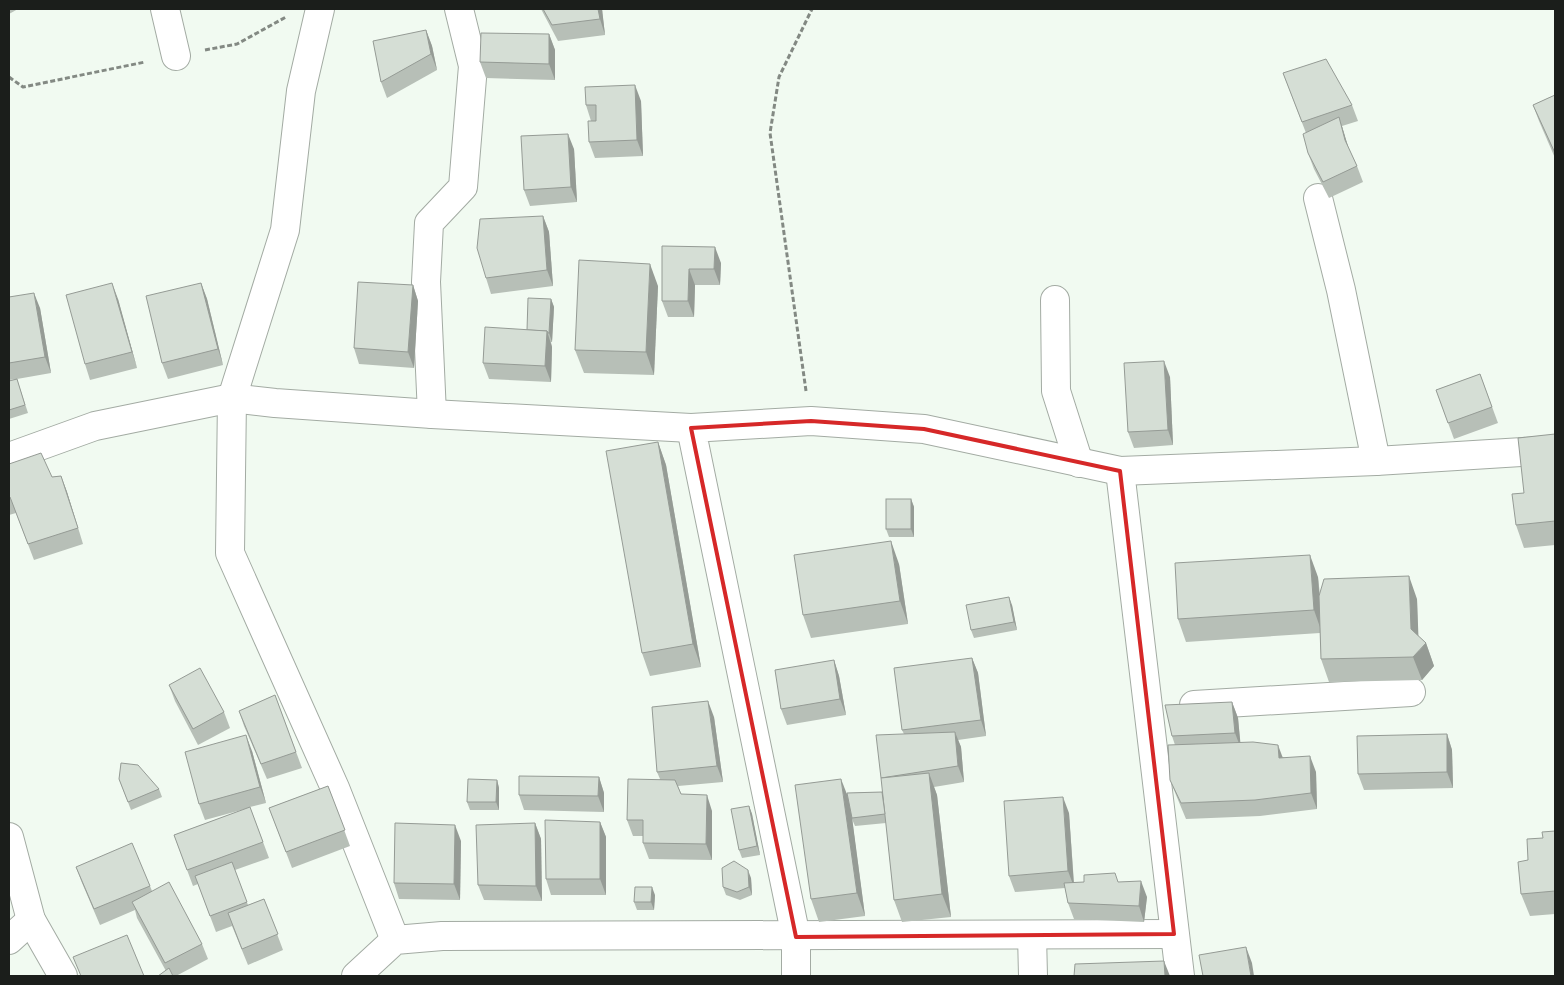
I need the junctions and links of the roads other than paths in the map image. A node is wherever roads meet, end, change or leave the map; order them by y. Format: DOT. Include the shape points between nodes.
graph roads {
  1 [pos="165,9"];
  2 [pos="320,9"];
  3 [pos="459,9"];
  4 [pos="176,56"];
  5 [pos="1318,198"];
  6 [pos="1055,300"];
  7 [pos="232,398"];
  8 [pos="432,414"];
  9 [pos="691,428"];
  10 [pos="1555,450"];
  11 [pos="9,457"];
  12 [pos="1376,461"];
  13 [pos="1080,462"];
  14 [pos="1120,471"];
  15 [pos="1411,692"];
  16 [pos="1148,708"];
  17 [pos="9,837"];
  18 [pos="31,920"];
  19 [pos="1174,934"];
  20 [pos="1032,935"];
  21 [pos="796,937"];
  22 [pos="9,940"];
  23 [pos="395,940"];
  24 [pos="64,976"];
  25 [pos="356,976"];
  26 [pos="796,976"];
  27 [pos="1033,976"];
  28 [pos="1180,976"];
  1 -- 4 [label="street"];
  2 -- 7 [label="street" via="301,92 285,230"];
  3 -- 8 [label="street" via="473,66 463,187 429,223 426,282"];
  5 -- 12 [label="street" via="1341,290"];
  6 -- 13 [label="street" via="1056,391"];
  7 -- 8 [label="street" via="275,404"];
  7 -- 11 [label="street" via="95,426"];
  7 -- 23 [label="street" via="230,552 335,788"];
  8 -- 9 [label="street"];
  9 -- 13 [label="street" via="811,421 924,429"];
  9 -- 21 [label="street"];
  10 -- 12 [label="street"];
  12 -- 14 [label="street"];
  13 -- 14 [label="street"];
  14 -- 16 [label="street"];
  15 -- 16 [label="street"];
  16 -- 19 [label="street"];
  17 -- 18 [label="street"];
  18 -- 22 [label="street"];
  18 -- 24 [label="street"];
  19 -- 20 [label="street"];
  19 -- 28 [label="street"];
  20 -- 21 [label="street"];
  20 -- 27 [label="street"];
  21 -- 23 [label="street" via="442,936"];
  21 -- 26 [label="street"];
  23 -- 25 [label="street"];
}
